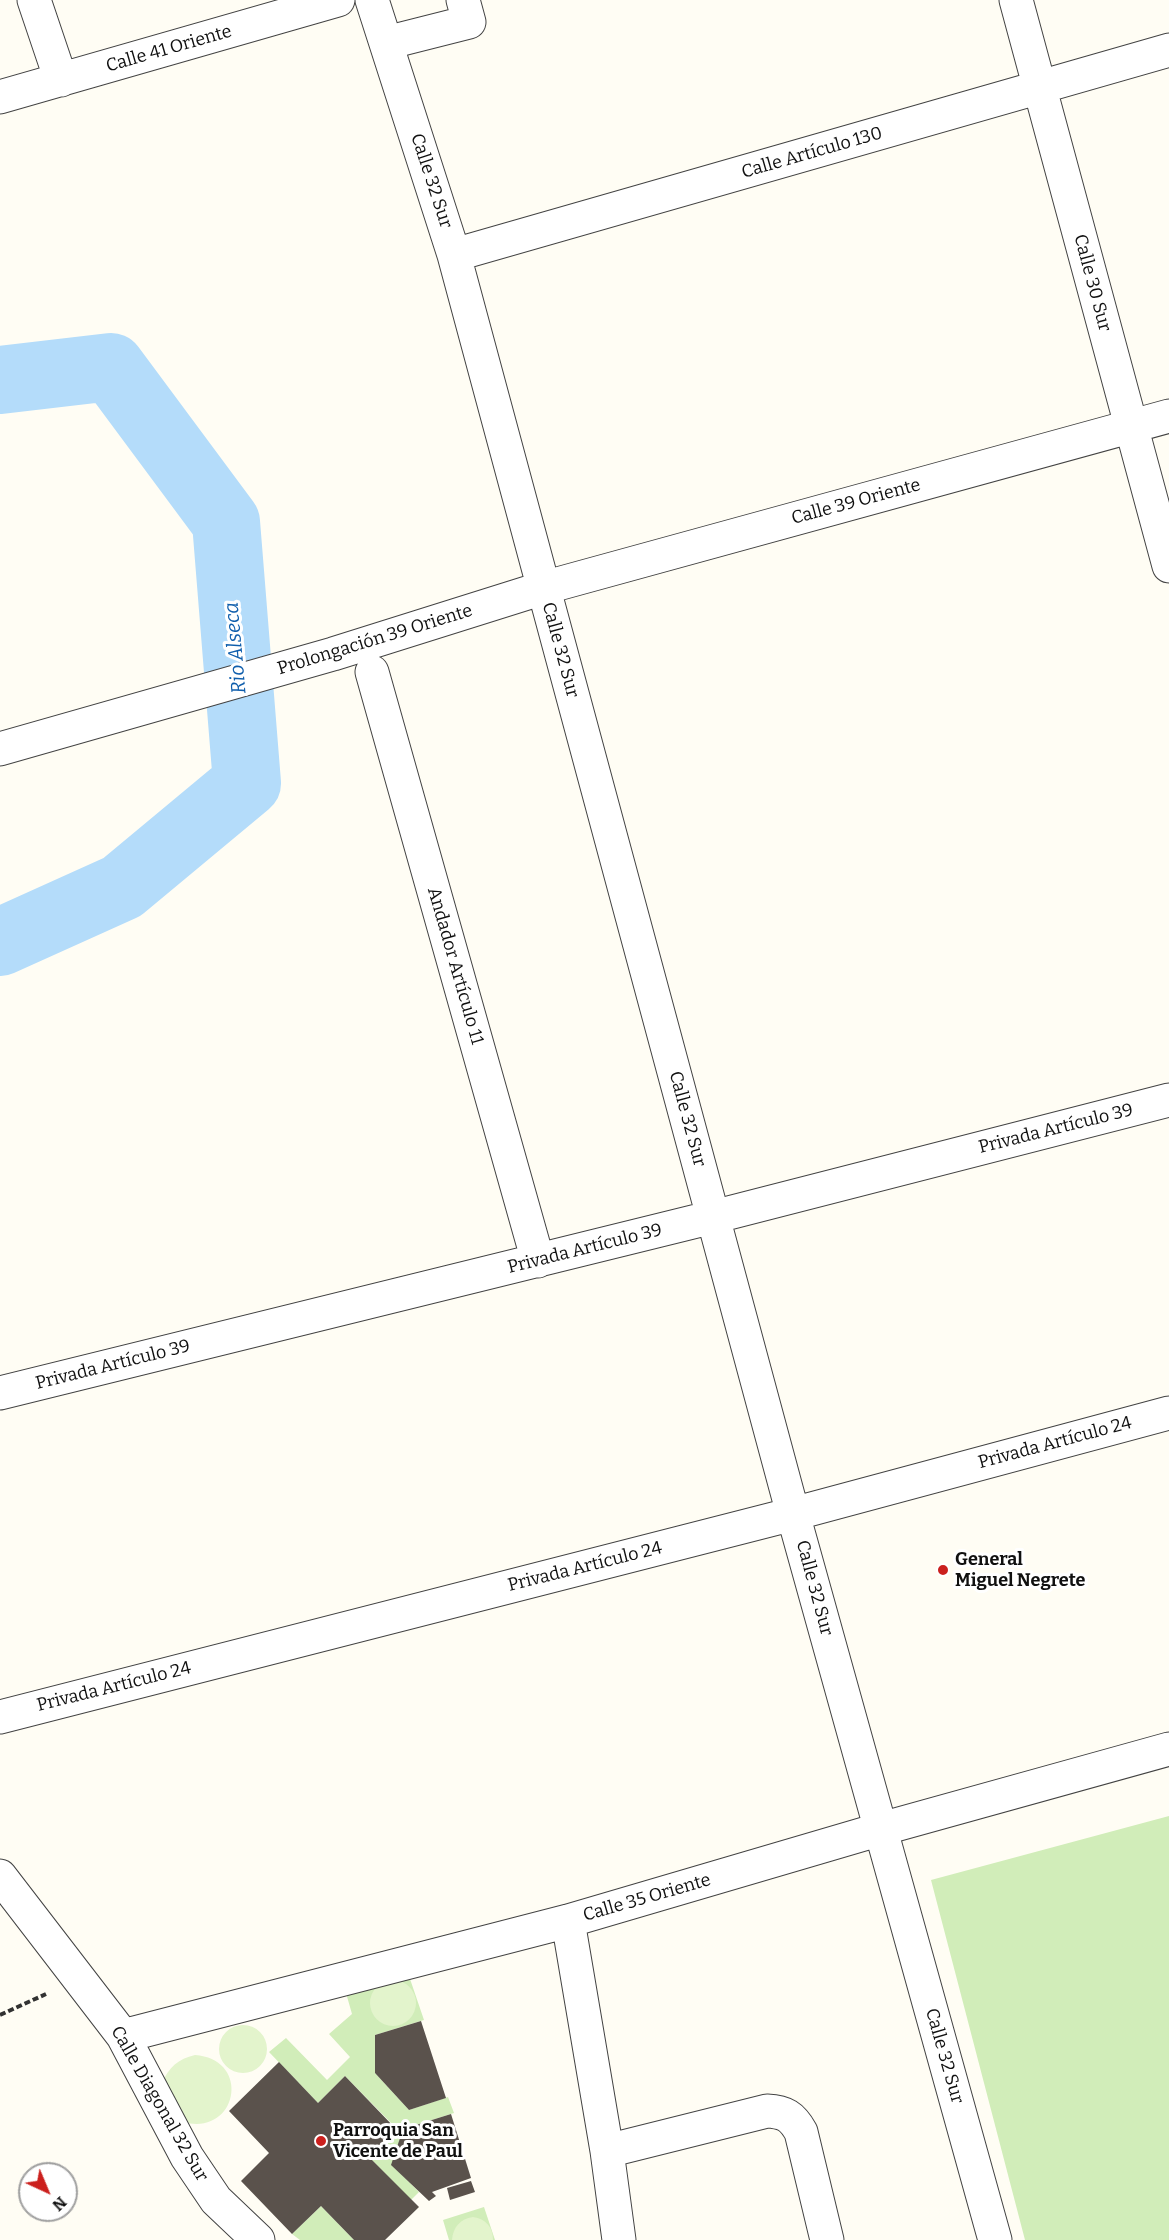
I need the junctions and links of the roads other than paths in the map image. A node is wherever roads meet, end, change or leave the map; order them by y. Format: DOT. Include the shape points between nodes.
graph roads {
  1 [pos="34,0"];
  2 [pos="338,0"];
  3 [pos="372,0"];
  4 [pos="463,0"];
  5 [pos="1016,0"];
  6 [pos="386,43"];
  7 [pos="1169,50"];
  8 [pos="61,80"];
  9 [pos="1038,89"];
  10 [pos="0,97"];
  11 [pos="454,255"];
  12 [pos="1169,417"];
  13 [pos="1131,426"];
  14 [pos="1169,566"];
  15 [pos="543,588"];
  16 [pos="372,672"];
  17 [pos="0,749"];
  18 [pos="1169,1100"];
  19 [pos="713,1217"];
  20 [pos="538,1261"];
  21 [pos="0,1393"];
  22 [pos="1169,1413"];
  23 [pos="793,1514"];
  24 [pos="0,1717"];
  25 [pos="1169,1749"];
  26 [pos="881,1829"];
  27 [pos="0,1876"];
  28 [pos="568,1921"];
  29 [pos="123,2036"];
  30 [pos="607,2151"];
  31 [pos="258,2240"];
  32 [pos="619,2240"];
  33 [pos="827,2240"];
  34 [pos="995,2240"];
  1 -- 8 [label="street"];
  2 -- 8 [label="street, Calle 41 Oriente"];
  3 -- 6 [label="street, Calle 32 Sur"];
  4 -- 6 [label="street" via="469,22"];
  5 -- 9 [label="street, Calle 30 Sur"];
  6 -- 11 [label="street, Calle 32 Sur"];
  7 -- 9 [label="street, Calle Artículo 130"];
  8 -- 10 [label="street, Calle 41 Oriente"];
  9 -- 11 [label="street, Calle Artículo 130"];
  9 -- 13 [label="street, Calle 30 Sur"];
  11 -- 15 [label="street, Calle 32 Sur"];
  12 -- 13 [label="street, Calle 39 Oriente"];
  13 -- 14 [label="street, Calle 30 Sur"];
  13 -- 15 [label="street, Calle 39 Oriente"];
  15 -- 17 [label="street, Prolongación 39 Oriente" via="333,654"];
  15 -- 19 [label="street, Calle 32 Sur"];
  16 -- 20 [label="street, Andador Artículo 11"];
  18 -- 19 [label="street, Privada Artículo 39"];
  19 -- 20 [label="street, Privada Artículo 39"];
  19 -- 23 [label="street, Calle 32 Sur"];
  20 -- 21 [label="street, Privada Artículo 39"];
  22 -- 23 [label="street, Privada Artículo 24"];
  23 -- 24 [label="street, Privada Artículo 24"];
  23 -- 26 [label="street, Calle 32 Sur"];
  25 -- 26 [label="street, Calle 35 Oriente"];
  26 -- 28 [label="street, Calle 35 Oriente"];
  26 -- 34 [label="street, Calle 32 Sur"];
  27 -- 29 [label="street, Calle Diagonal 32 Sur"];
  28 -- 29 [label="street, Calle 35 Oriente"];
  28 -- 30 [label="street"];
  29 -- 31 [label="street, Calle Diagonal 32 Sur" via="187,2157 216,2200"];
  30 -- 32 [label="street"];
  30 -- 33 [label="street" via="767,2111 781,2112 794,2119 801,2132"];
}
